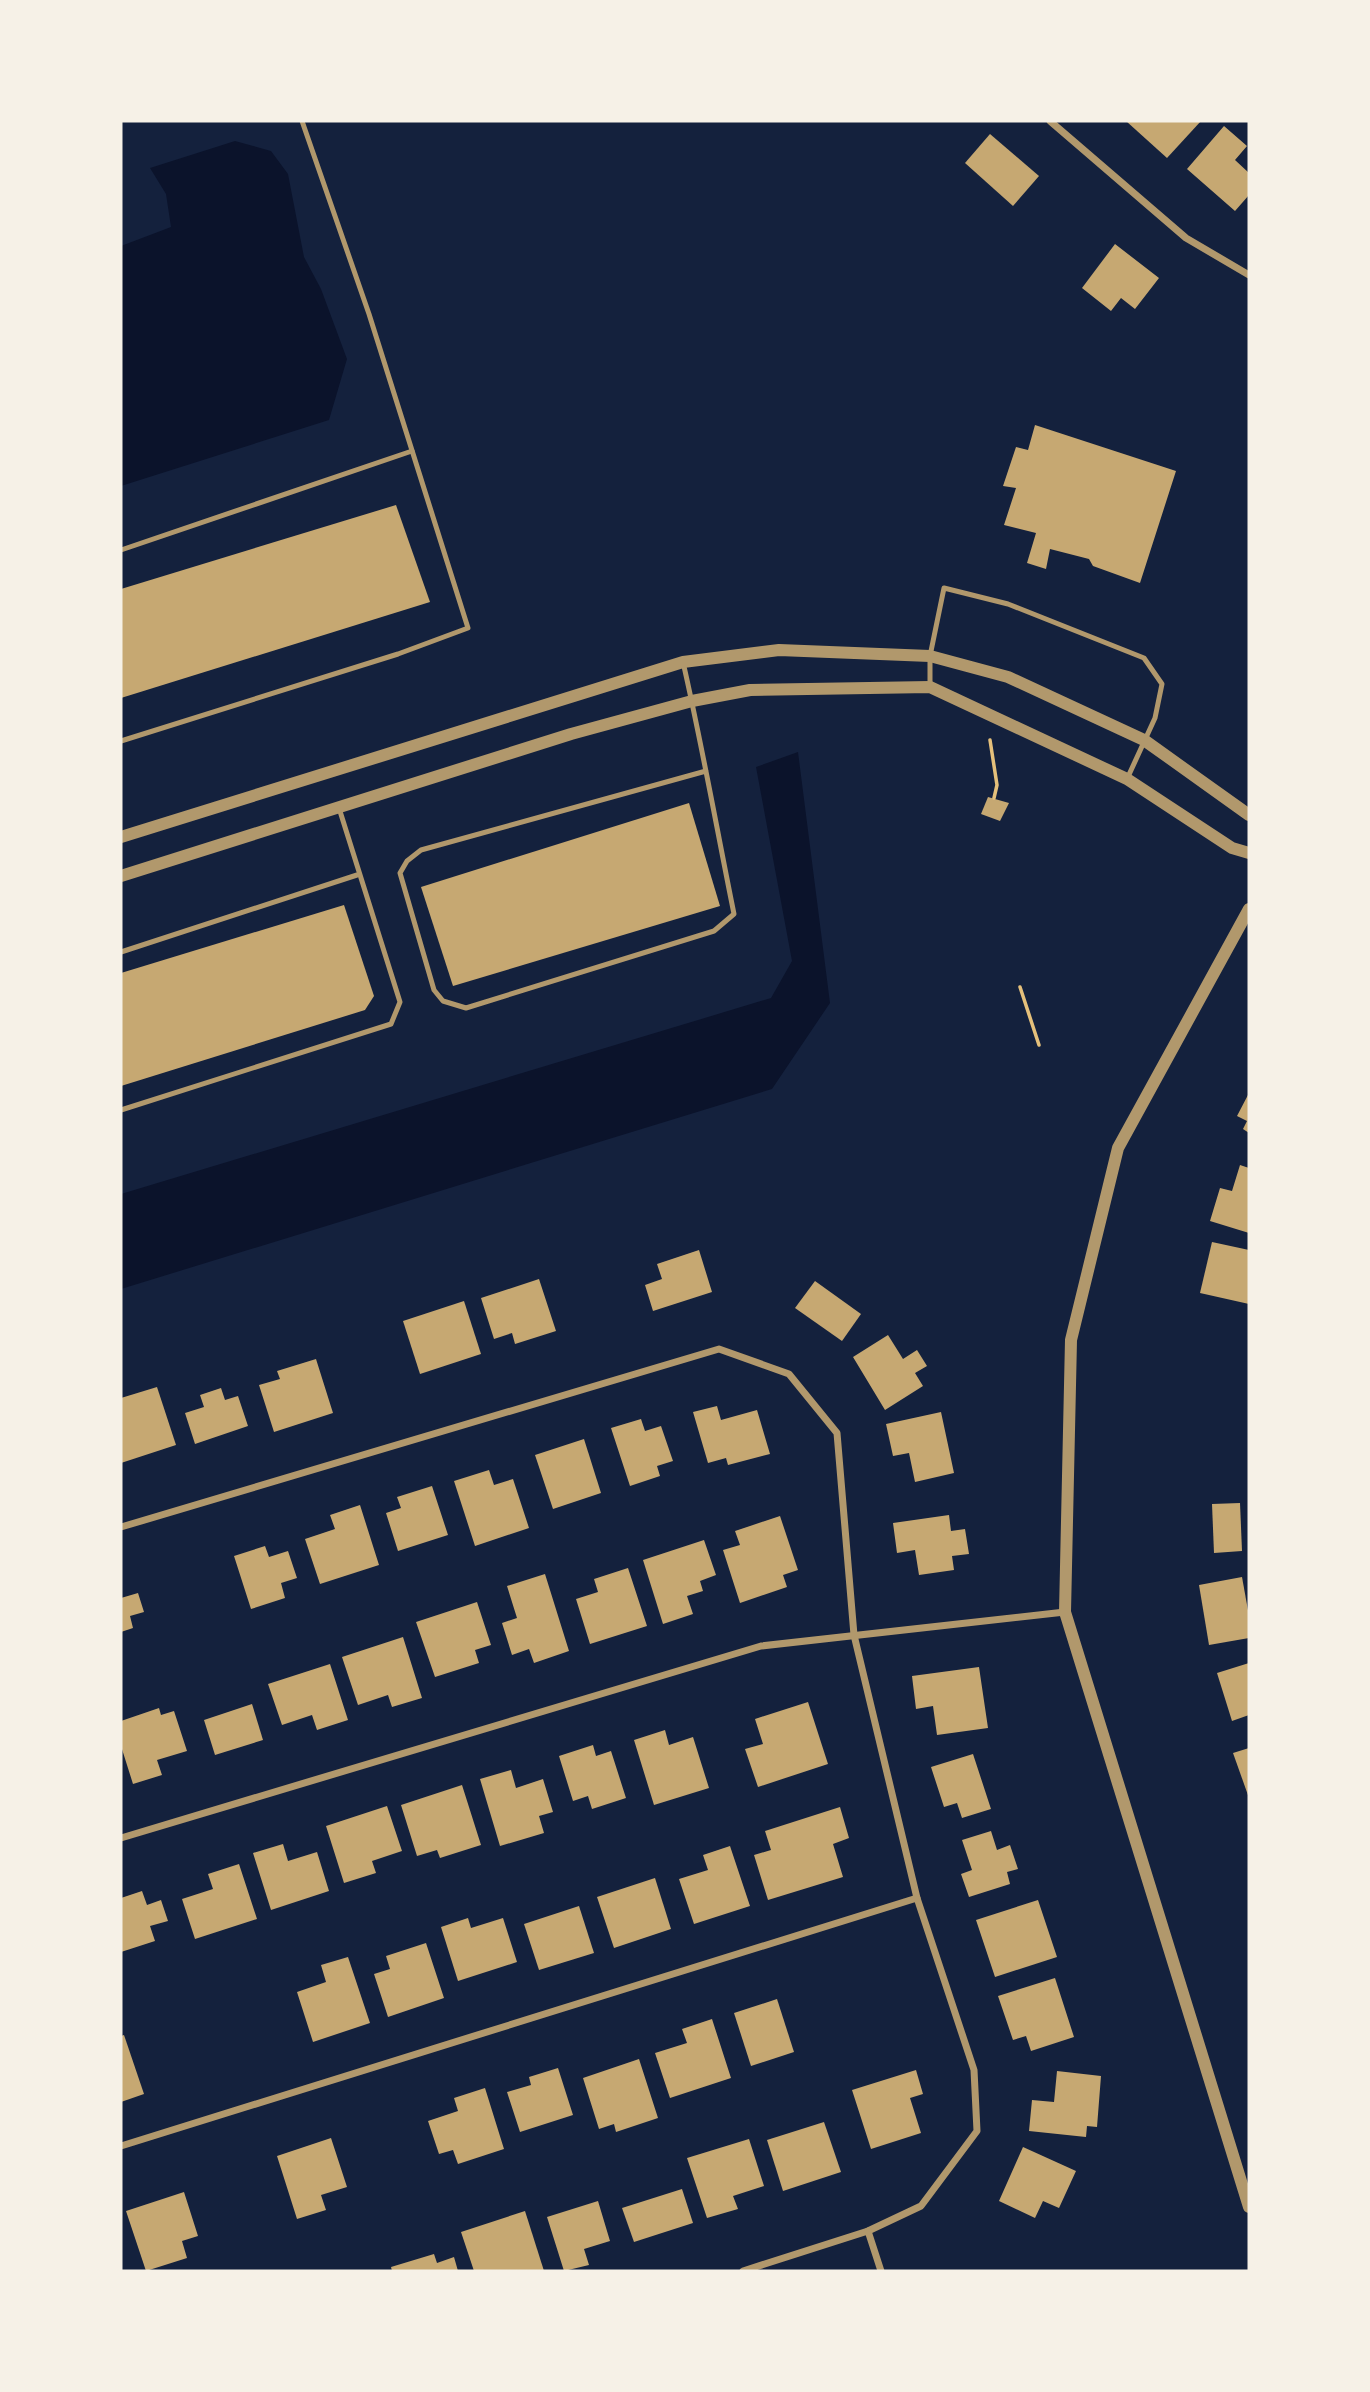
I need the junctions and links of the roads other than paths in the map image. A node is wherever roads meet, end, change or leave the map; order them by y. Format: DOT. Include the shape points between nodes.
graph roads {
  1 [pos="311,121"];
  2 [pos="1050,121"];
  3 [pos="303,123"];
  4 [pos="1249,275"];
  5 [pos="412,451"];
  6 [pos="121,551"];
  7 [pos="930,656"];
  8 [pos="683,662"];
  9 [pos="930,687"];
  10 [pos="692,701"];
  11 [pos="1143,740"];
  12 [pos="121,741"];
  13 [pos="706,771"];
  14 [pos="1127,779"];
  15 [pos="338,806"];
  16 [pos="1249,815"];
  17 [pos="121,837"];
  18 [pos="1249,853"];
  19 [pos="357,875"];
  20 [pos="121,876"];
  21 [pos="1249,909"];
  22 [pos="121,952"];
  23 [pos="121,1110"];
  24 [pos="121,1527"];
  25 [pos="1065,1612"];
  26 [pos="854,1635"];
  27 [pos="121,1838"];
  28 [pos="917,1898"];
  29 [pos="121,2146"];
  30 [pos="1249,2207"];
  31 [pos="868,2231"];
  32 [pos="743,2271"];
  33 [pos="881,2271"];
  1 -- 3 [label="lane"];
  2 -- 4 [label="street" via="1186,238"];
  3 -- 5 [label="lane"];
  5 -- 6 [label="lane"];
  5 -- 12 [label="lane" via="468,628"];
  7 -- 8 [label="street" via="779,650"];
  7 -- 9 [label="lane"];
  7 -- 11 [label="street" via="1008,677"];
  7 -- 11 [label="lane" via="944,588 1020,609 1144,658 1162,684 1155,718"];
  8 -- 10 [label="lane"];
  8 -- 17 [label="street"];
  9 -- 10 [label="street" via="750,690"];
  9 -- 14 [label="street"];
  10 -- 13 [label="lane"];
  10 -- 15 [label="street"];
  11 -- 14 [label="lane"];
  11 -- 16 [label="street"];
  13 -- 13 [label="lane" via="734,914 724,923 714,931 466,1008 443,1001 434,990 400,873 407,861 421,850"];
  14 -- 18 [label="street" via="1232,848"];
  15 -- 19 [label="lane"];
  15 -- 20 [label="street"];
  19 -- 22 [label="lane"];
  19 -- 23 [label="lane" via="400,1002 391,1024"];
  21 -- 25 [label="street" via="1118,1148 1071,1340"];
  24 -- 26 [label="street" via="719,1349 789,1374 837,1433"];
  25 -- 26 [label="street"];
  25 -- 30 [label="street"];
  26 -- 27 [label="street" via="761,1646"];
  26 -- 28 [label="street"];
  28 -- 29 [label="street"];
  28 -- 31 [label="street" via="974,2070 977,2131 921,2206"];
  31 -- 32 [label="street"];
  31 -- 33 [label="street"];
}
